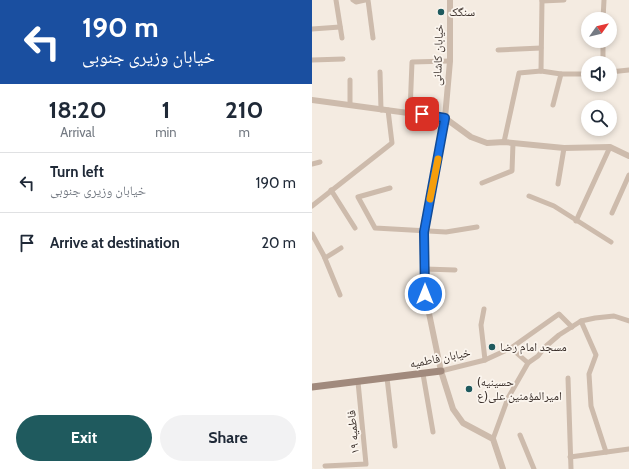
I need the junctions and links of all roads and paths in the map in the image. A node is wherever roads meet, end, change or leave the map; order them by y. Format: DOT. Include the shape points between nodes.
graph roads {
  1 [pos="336,0"];
  2 [pos="353,0"];
  3 [pos="366,0"];
  4 [pos="450,0"];
  5 [pos="542,0"];
  6 [pos="564,0"];
  7 [pos="604,0"];
  8 [pos="603,12"];
  9 [pos="340,27"];
  10 [pos="312,29"];
  11 [pos="342,38"];
  12 [pos="373,38"];
  13 [pos="541,48"];
  14 [pos="498,50"];
  15 [pos="312,60"];
  16 [pos="343,60"];
  17 [pos="450,61"];
  18 [pos="629,70"];
  19 [pos="541,71"];
  20 [pos="617,71"];
  21 [pos="380,72"];
  22 [pos="562,74"];
  23 [pos="581,74"];
  24 [pos="350,80"];
  25 [pos="312,100"];
  26 [pos="350,105"];
  27 [pos="553,105"];
  28 [pos="385,110"];
  29 [pos="410,112"];
  30 [pos="445,118"];
  31 [pos="504,142"];
  32 [pos="512,143"];
  33 [pos="610,147"];
  34 [pos="564,148"];
  35 [pos="629,156"];
  36 [pos="320,162"];
  37 [pos="312,164"];
  38 [pos="629,175"];
  39 [pos="482,183"];
  40 [pos="558,184"];
  41 [pos="390,188"];
  42 [pos="331,190"];
  43 [pos="529,196"];
  44 [pos="312,204"];
  45 [pos="612,213"];
  46 [pos="576,221"];
  47 [pos="477,227"];
  48 [pos="355,228"];
  49 [pos="424,232"];
  50 [pos="312,234"];
  51 [pos="610,242"];
  52 [pos="341,248"];
  53 [pos="325,258"];
  54 [pos="424,269"];
  55 [pos="455,270"];
  56 [pos="340,295"];
  57 [pos="484,309"];
  58 [pos="629,321"];
  59 [pos="582,322"];
  60 [pos="572,326"];
  61 [pos="511,348"];
  62 [pos="485,360"];
  63 [pos="528,363"];
  64 [pos="441,371"];
  65 [pos="424,374"];
  66 [pos="386,378"];
  67 [pos="568,378"];
  68 [pos="358,382"];
  69 [pos="312,387"];
  70 [pos="433,432"];
  71 [pos="520,435"];
  72 [pos="494,438"];
  73 [pos="395,446"];
  74 [pos="629,449"];
  75 [pos="606,452"];
  76 [pos="570,457"];
  77 [pos="325,466"];
  78 [pos="503,469"];
  79 [pos="534,469"];
  80 [pos="570,469"];
  1 -- 9 [label="street"];
  2 -- 3 [label="street"];
  3 -- 12 [label="street"];
  4 -- 17 [label="street, خیابان کاشانی"];
  5 -- 6 [label="street"];
  5 -- 13 [label="street"];
  7 -- 8 [label="street"];
  9 -- 10 [label="street"];
  9 -- 11 [label="street"];
  13 -- 14 [label="street"];
  13 -- 19 [label="street"];
  15 -- 16 [label="street"];
  17 -- 29 [label="street" via="412,62"];
  17 -- 30 [label="street, خیابان کاشانی"];
  18 -- 20 [label="street"];
  19 -- 22 [label="street"];
  19 -- 31 [label="street" via="519,73"];
  21 -- 28 [label="street"];
  22 -- 23 [label="street"];
  22 -- 27 [label="street"];
  24 -- 26 [label="street"];
  25 -- 26 [label="street"];
  26 -- 28 [label="street"];
  28 -- 29 [label="street"];
  28 -- 42 [label="street" via="392,143"];
  29 -- 30 [label="street"];
  30 -- 31 [label="street" via="471,137 487,143"];
  30 -- 49 [label="street, خیابان کاشانی"];
  31 -- 32 [label="street"];
  32 -- 34 [label="street"];
  32 -- 39 [label="street" via="512,170"];
  33 -- 34 [label="street"];
  33 -- 35 [label="street"];
  33 -- 46 [label="street"];
  34 -- 40 [label="street"];
  36 -- 37 [label="street"];
  38 -- 45 [label="street"];
  41 -- 49 [label="street" via="358,197 375,228"];
  42 -- 44 [label="street"];
  42 -- 48 [label="street"];
  43 -- 46 [label="street" via="554,206"];
  46 -- 51 [label="street"];
  47 -- 49 [label="street" via="446,232"];
  49 -- 54 [label="street, خیابان کاشانی"];
  50 -- 53 [label="street"];
  52 -- 53 [label="street"];
  53 -- 56 [label="street"];
  54 -- 55 [label="street"];
  54 -- 64 [label="street, خیابان کاشانی" via="425,294"];
  57 -- 62 [label="street" via="481,325"];
  58 -- 59 [label="street" via="614,316"];
  59 -- 60 [label="street"];
  59 -- 75 [label="street" via="596,355 589,374 591,406"];
  60 -- 61 [label="street, خیابان فاطمیه" via="559,314"];
  60 -- 63 [label="street"];
  61 -- 62 [label="street, خیابان فاطمیه"];
  61 -- 63 [label="street"];
  62 -- 64 [label="street, خیابان فاطمیه"];
  63 -- 72 [label="street" via="508,398"];
  64 -- 65 [label="main road, خیابان فاطمیه"];
  64 -- 72 [label="street, خیابان کاشانی" via="453,409 463,423"];
  65 -- 66 [label="main road, خیابان فاطمیه"];
  65 -- 70 [label="street"];
  66 -- 68 [label="main road, خیابان فاطمیه"];
  66 -- 73 [label="street"];
  67 -- 76 [label="street"];
  68 -- 69 [label="main road, خیابان فاطمیه"];
  68 -- 77 [label="street, فاطمیه ۱۹" via="366,464"];
  71 -- 79 [label="street"];
  72 -- 78 [label="street"];
  74 -- 75 [label="street"];
  75 -- 76 [label="street"];
  76 -- 80 [label="street"];
}
